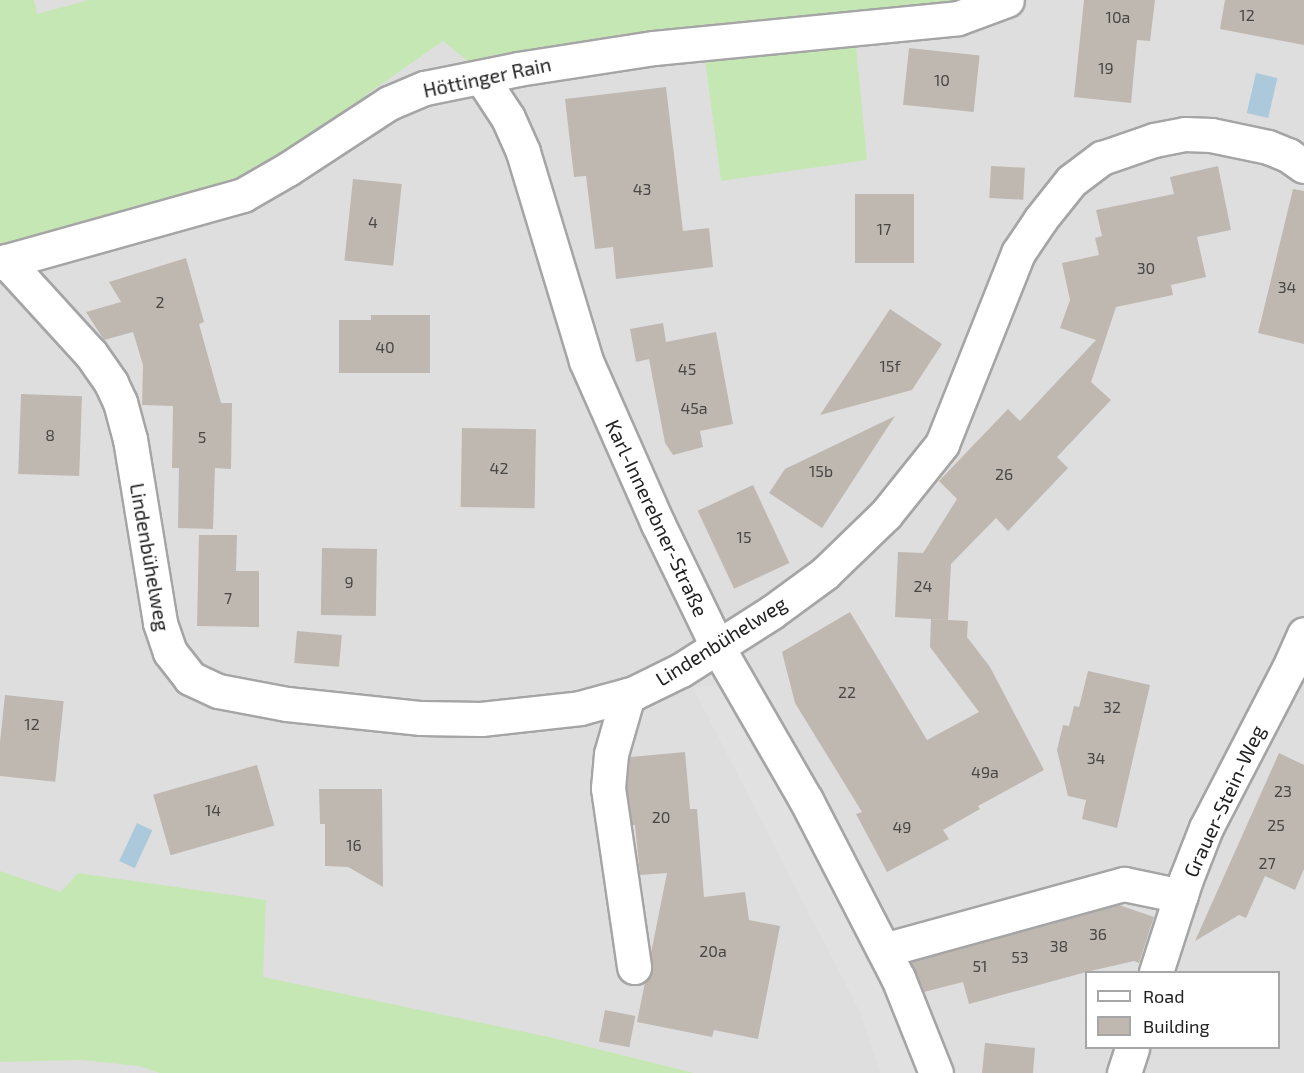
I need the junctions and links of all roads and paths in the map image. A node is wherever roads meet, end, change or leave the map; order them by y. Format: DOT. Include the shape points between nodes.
graph roads {
  1 [pos="1007,0"];
  2 [pos="481,77"];
  3 [pos="1304,166"];
  4 [pos="3,262"];
  5 [pos="1304,634"];
  6 [pos="717,646"];
  7 [pos="628,695"];
  8 [pos="1180,896"];
  9 [pos="884,950"];
  10 [pos="634,967"];
  11 [pos="1156,971"];
  12 [pos="1131,1049"];
  13 [pos="936,1073"];
  14 [pos="1124,1073"];
  1 -- 2 [label="street, Höttinger Rain" via="958,18 654,48"];
  2 -- 4 [label="street, Höttinger Rain" via="400,97 243,195"];
  2 -- 6 [label="street, Karl-Innerebner-Straße" via="500,104 523,152 586,361"];
  3 -- 6 [label="street, Lindenbühelweg" via="1278,151 1236,138 1185,134 1129,148 1085,169 1059,195 1018,253 942,444 886,514 825,573"];
  4 -- 7 [label="street, Lindenbühelweg" via="91,354 120,402 130,439 160,623 170,652 190,678 218,691 287,704 421,718 491,718 580,708"];
  5 -- 8 [label="street, Grauer-Stein-Weg" via="1206,828"];
  6 -- 7 [label="street, Lindenbühelweg" via="681,670"];
  6 -- 9 [label="street, Karl-Innerebner-Straße" via="806,800"];
  7 -- 10 [label="street" via="611,754 609,788"];
  8 -- 9 [label="street" via="1124,884"];
  8 -- 11 [label="street, Grauer-Stein-Weg"];
  9 -- 13 [label="street, Karl-Innerebner-Straße"];
  12 -- 14 [label="street"];
}
